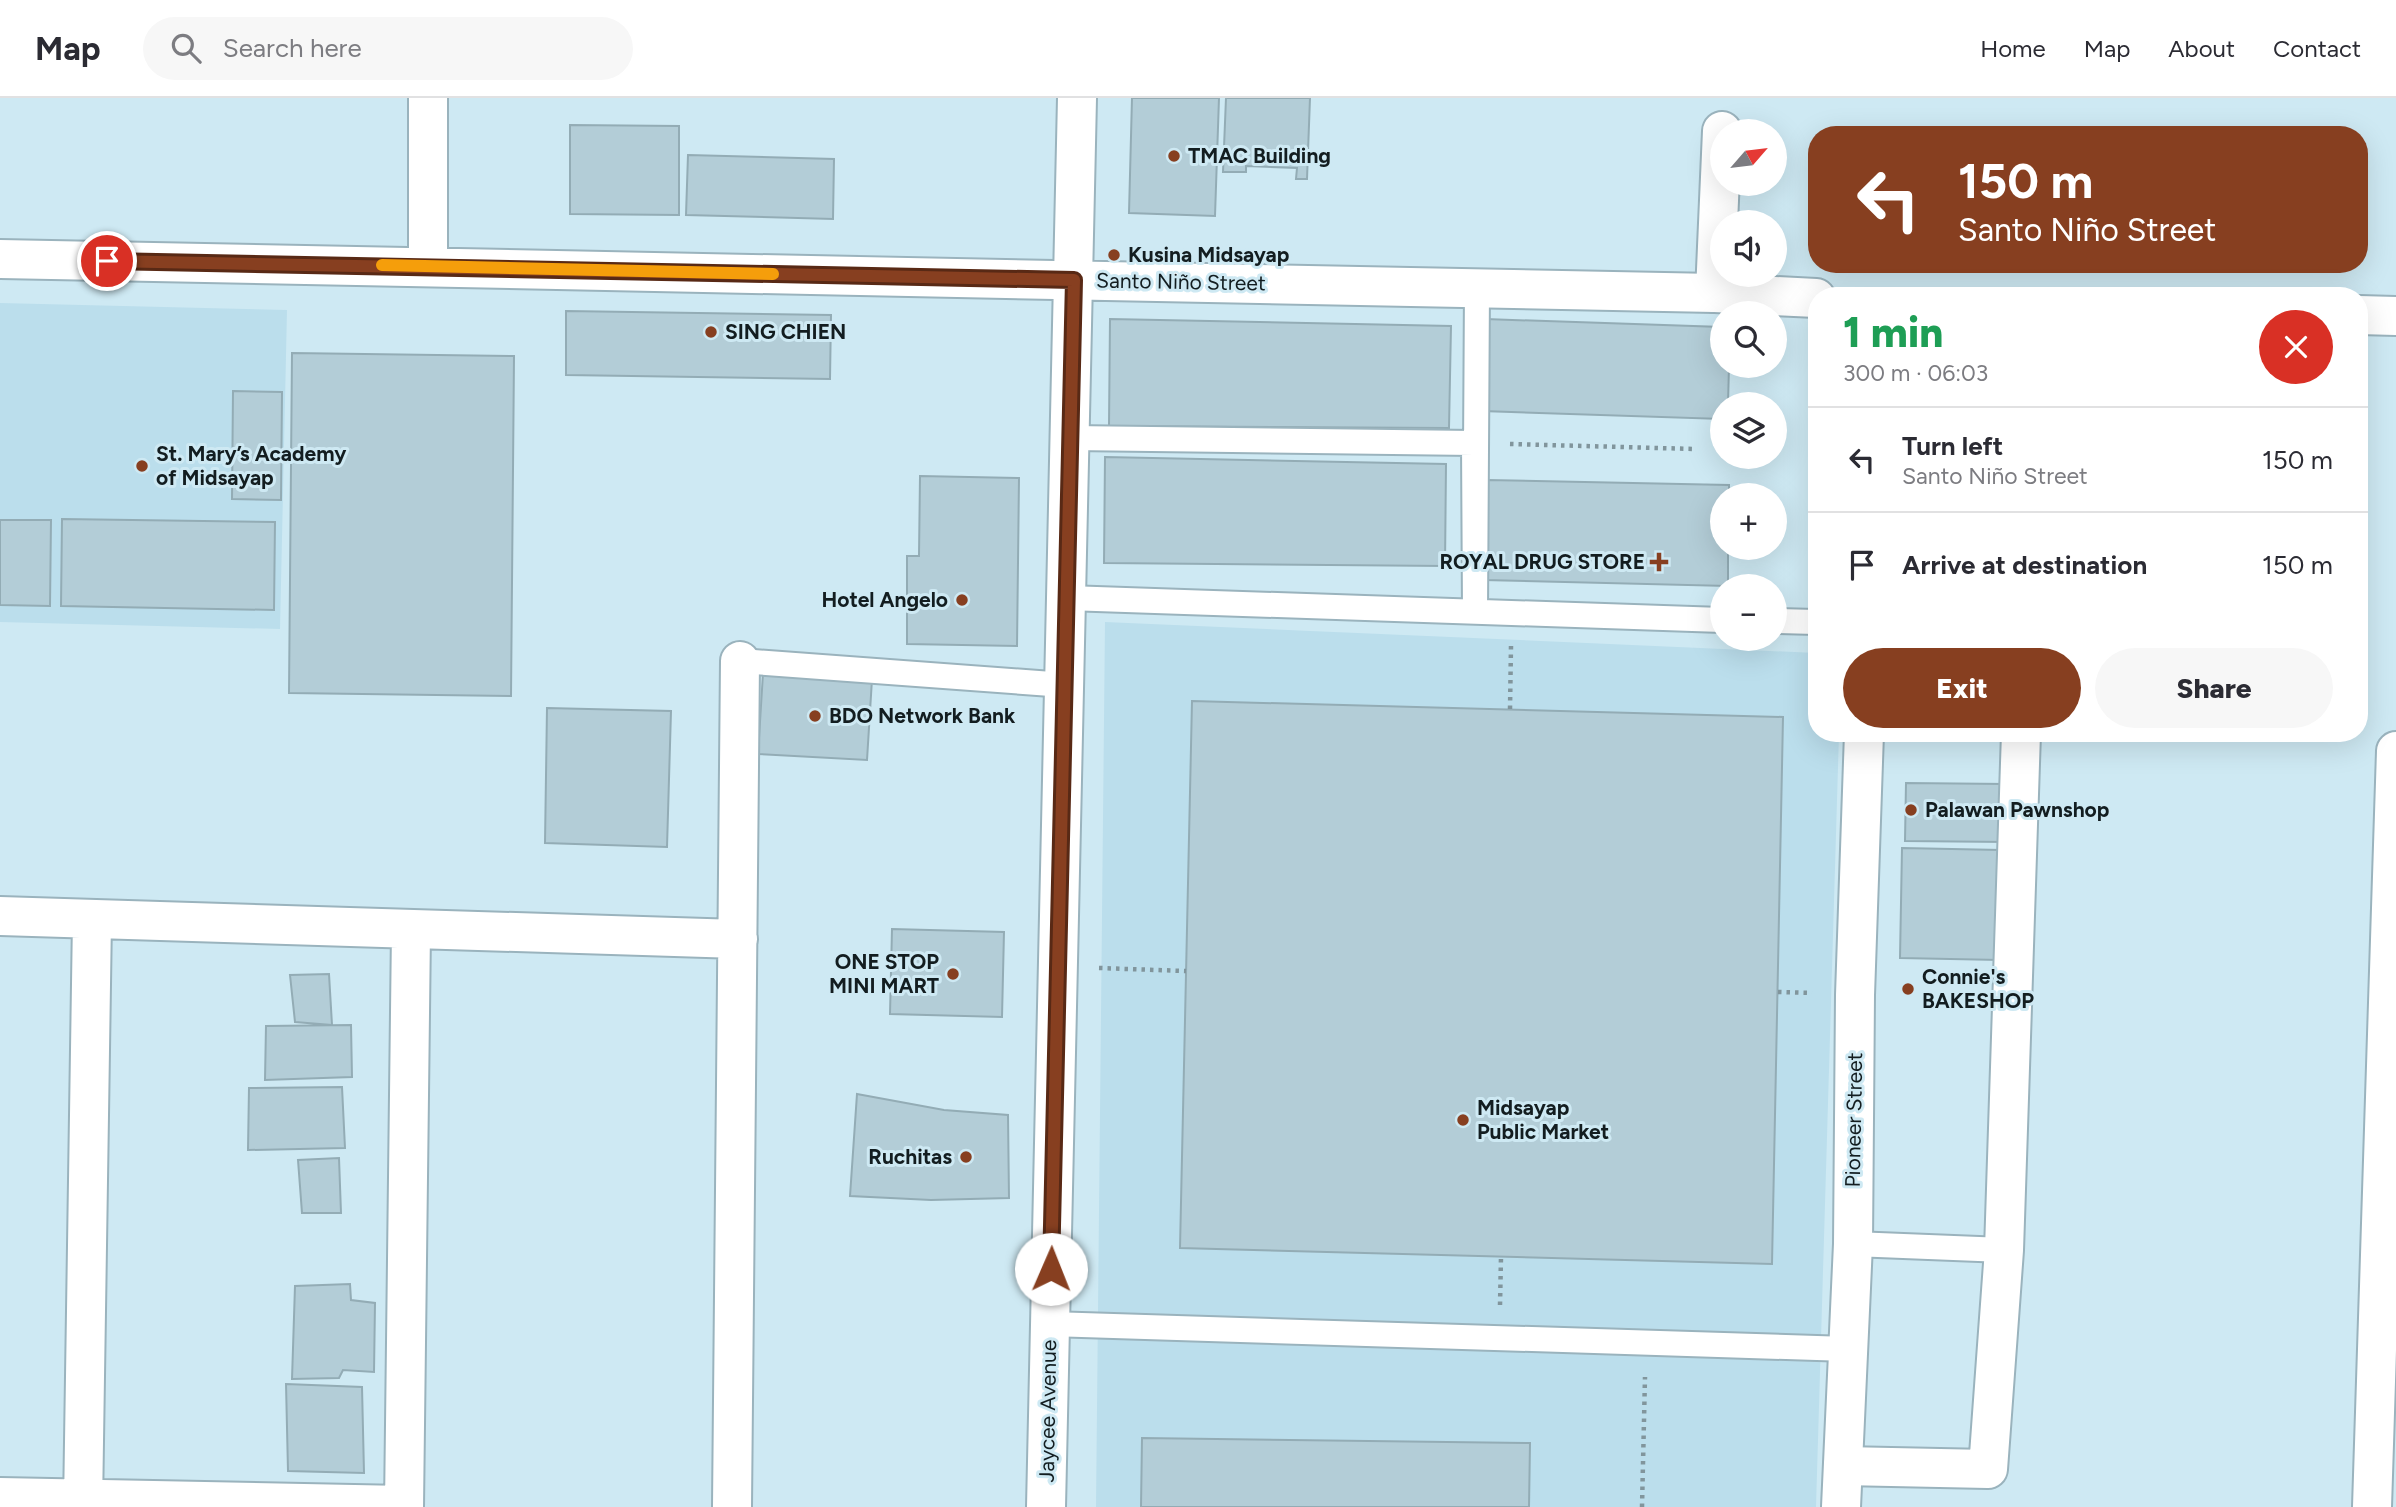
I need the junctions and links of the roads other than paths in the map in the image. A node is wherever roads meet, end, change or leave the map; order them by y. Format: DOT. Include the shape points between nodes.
graph roads {
  1 [pos="428,98"];
  2 [pos="1077,98"];
  3 [pos="1723,98"];
  4 [pos="1722,119"];
  5 [pos="1720,196"];
  6 [pos="0,259"];
  7 [pos="428,266"];
  8 [pos="1074,280"];
  9 [pos="1477,288"];
  10 [pos="1716,293"];
  11 [pos="1808,298"];
  12 [pos="2368,315"];
  13 [pos="2396,316"];
  14 [pos="1071,438"];
  15 [pos="1067,597"];
  16 [pos="1475,611"];
  17 [pos="1710,620"];
  18 [pos="1787,621"];
  19 [pos="1808,622"];
  20 [pos="740,661"];
  21 [pos="1065,685"];
  22 [pos="1864,742"];
  23 [pos="2021,742"];
  24 [pos="2396,751"];
  25 [pos="0,916"];
  26 [pos="92,919"];
  27 [pos="411,930"];
  28 [pos="738,939"];
  29 [pos="2394,951"];
  30 [pos="1853,1244"];
  31 [pos="2004,1250"];
  32 [pos="2388,1276"];
  33 [pos="1050,1324"];
  34 [pos="1848,1349"];
  35 [pos="1843,1466"];
  36 [pos="0,1497"];
  37 [pos="83,1503"];
  38 [pos="404,1506"];
  39 [pos="732,1507"];
  40 [pos="1046,1507"];
  41 [pos="1841,1507"];
  42 [pos="2372,1507"];
  1 -- 7 [label="street"];
  2 -- 8 [label="street, Jaycee Avenue"];
  3 -- 4 [label="street"];
  5 -- 10 [label="street"];
  6 -- 7 [label="street, Santo Niño Street"];
  7 -- 8 [label="street, Santo Niño Street"];
  8 -- 9 [label="street, Santo Niño Street"];
  8 -- 14 [label="street, Jaycee Avenue"];
  9 -- 10 [label="street, Santo Niño Street"];
  9 -- 16 [label="lane"];
  10 -- 11 [label="street, Santo Niño Street"];
  12 -- 13 [label="street"];
  14 -- 15 [label="street, Jaycee Avenue"];
  14 -- 16 [label="lane" via="1474,443"];
  15 -- 16 [label="lane"];
  15 -- 21 [label="street, Jaycee Avenue"];
  16 -- 17 [label="lane"];
  18 -- 19 [label="lane"];
  20 -- 21 [label="lane"];
  20 -- 28 [label="street"];
  21 -- 33 [label="street, Jaycee Avenue"];
  22 -- 30 [label="street, Pioneer Street"];
  23 -- 31 [label="street"];
  24 -- 29 [label="street"];
  25 -- 26 [label="street"];
  26 -- 27 [label="street"];
  26 -- 37 [label="street"];
  27 -- 28 [label="street"];
  27 -- 38 [label="street"];
  28 -- 39 [label="street"];
  29 -- 32 [label="street"];
  30 -- 31 [label="lane"];
  30 -- 34 [label="street, Pioneer Street"];
  31 -- 35 [label="street" via="1987,1469"];
  32 -- 42 [label="street"];
  33 -- 34 [label="lane"];
  33 -- 40 [label="street, Jaycee Avenue"];
  34 -- 35 [label="street, Pioneer Street"];
  35 -- 41 [label="street, Pioneer Street"];
  36 -- 37 [label="street"];
  37 -- 38 [label="street"];
}
